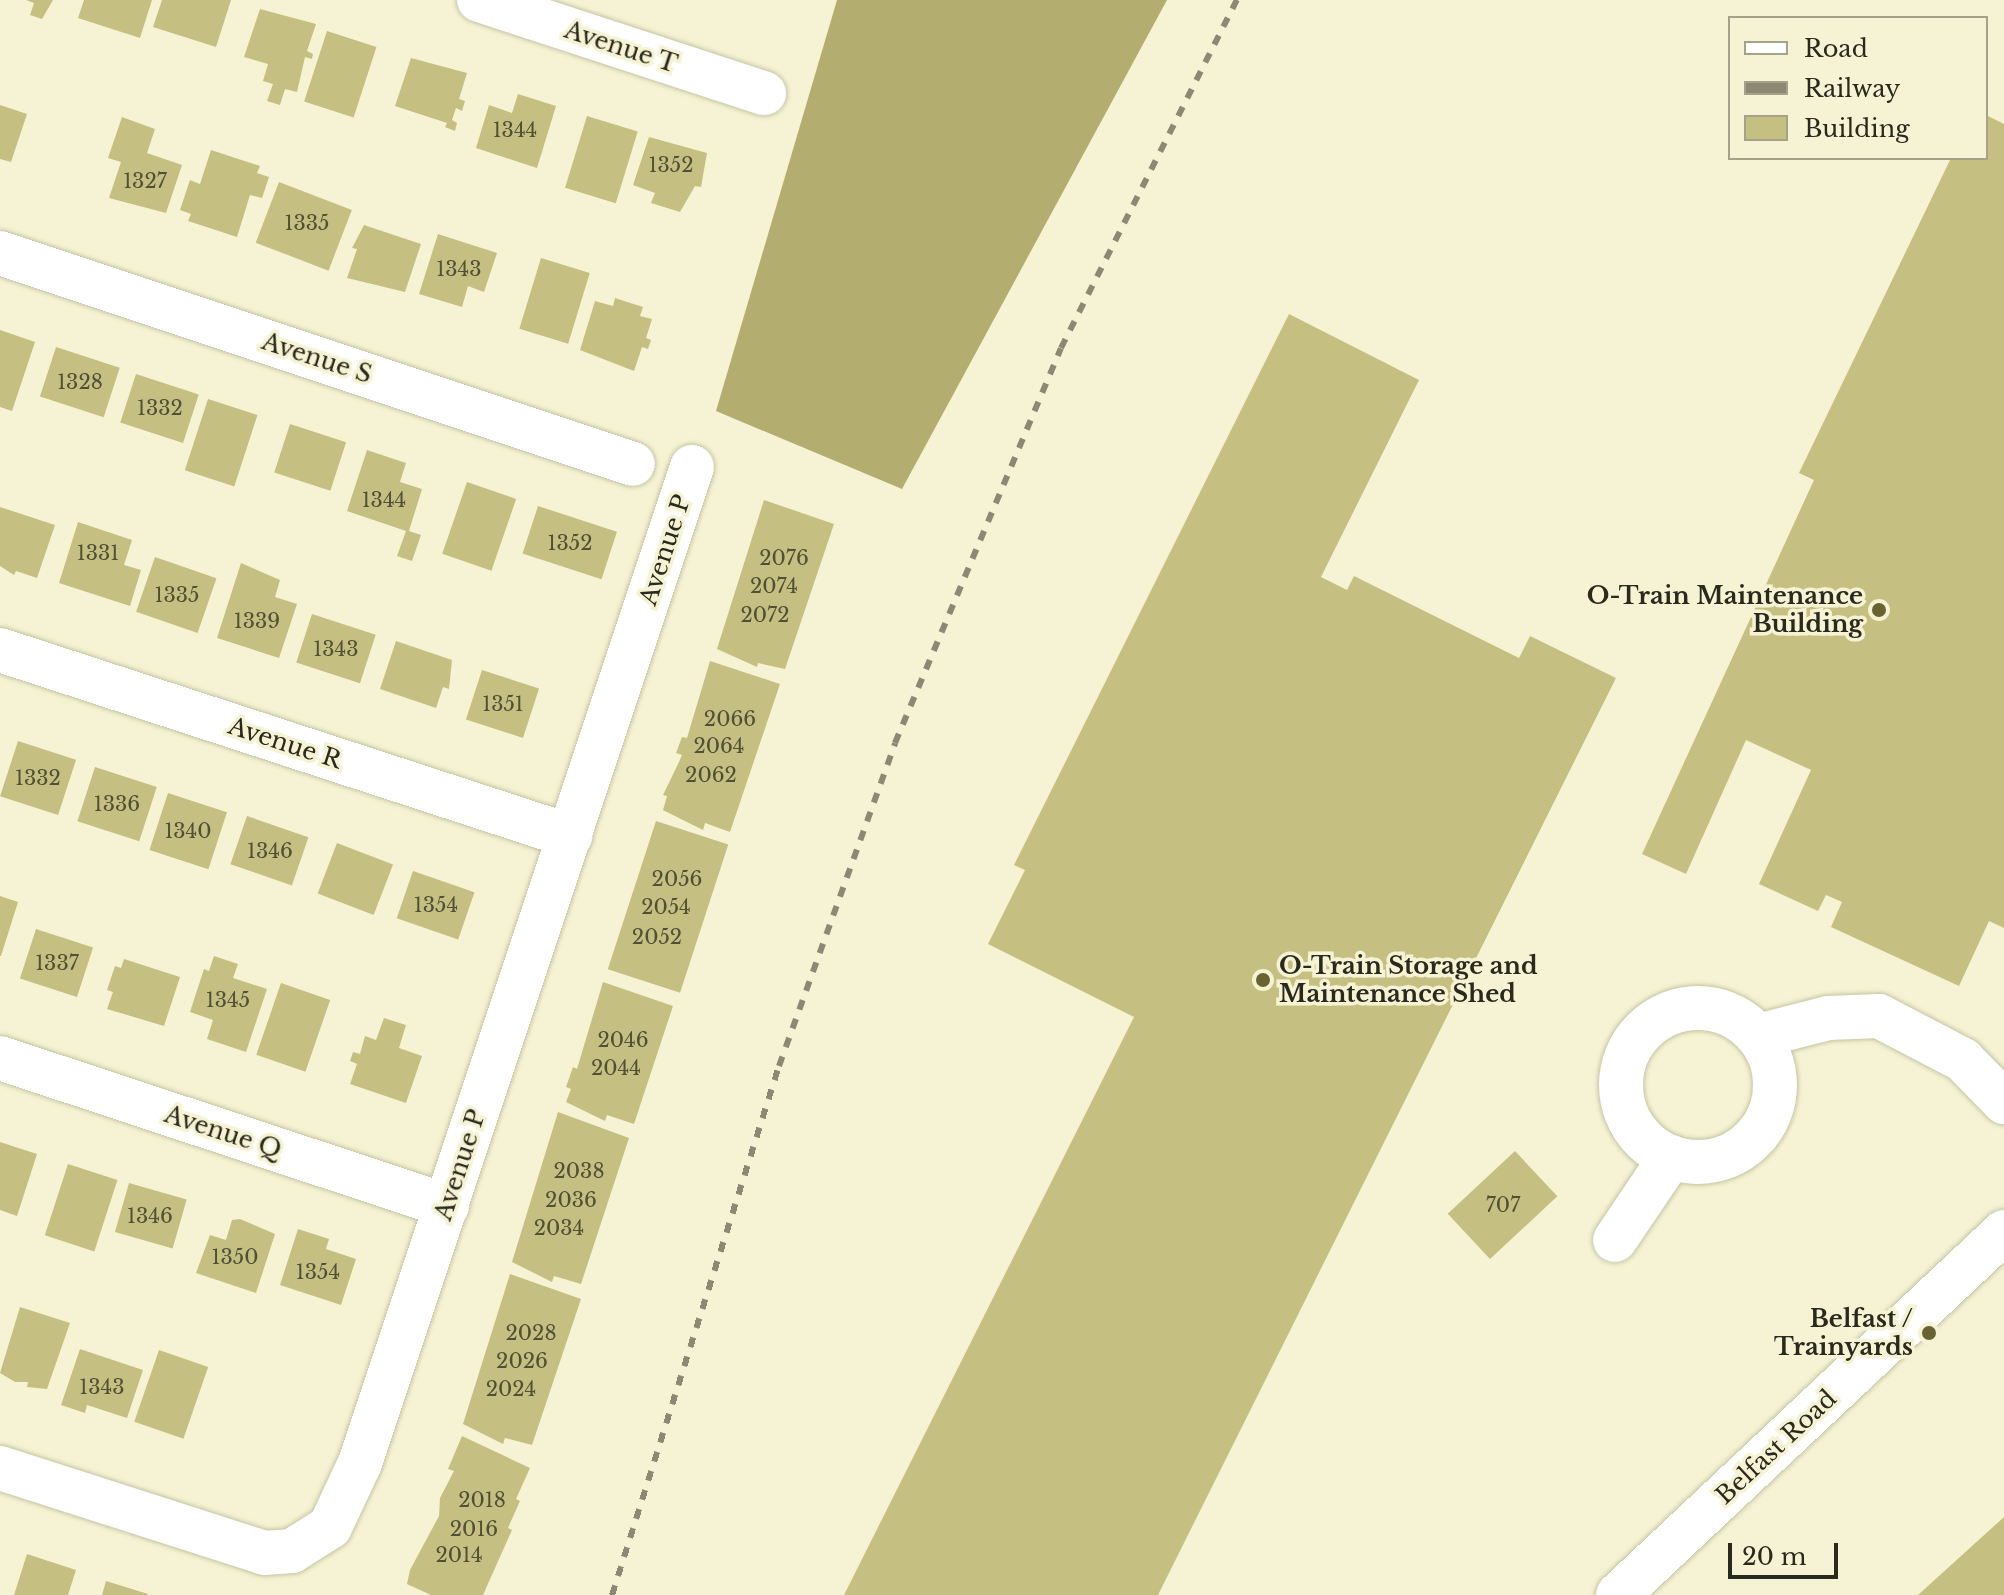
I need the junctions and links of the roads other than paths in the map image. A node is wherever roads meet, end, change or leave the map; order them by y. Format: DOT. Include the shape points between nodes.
graph roads {
  1 [pos="479,0"];
  2 [pos="764,93"];
  3 [pos="0,253"];
  4 [pos="633,464"];
  5 [pos="692,467"];
  6 [pos="0,650"];
  7 [pos="570,836"];
  8 [pos="1758,1036"];
  9 [pos="0,1058"];
  10 [pos="2004,1102"];
  11 [pos="1671,1157"];
  12 [pos="447,1206"];
  13 [pos="1615,1240"];
  14 [pos="2001,1244"];
  15 [pos="0,1468"];
  16 [pos="1618,1595"];
  1 -- 2 [label="street, Avenue T"];
  3 -- 4 [label="street, Avenue S"];
  5 -- 7 [label="street, Avenue P"];
  6 -- 7 [label="street, Avenue R"];
  7 -- 12 [label="street, Avenue P"];
  8 -- 10 [label="street" via="1828,1018 1879,1016 1963,1060"];
  8 -- 11 [label="street" via="1768,1053 1775,1092 1761,1130 1747,1145 1710,1161"];
  8 -- 11 [label="street" via="1725,1013 1706,1008 1666,1015 1636,1040 1622,1078 1628,1117 1639,1134"];
  9 -- 12 [label="street, Avenue Q"];
  11 -- 13 [label="street"];
  12 -- 15 [label="street, Avenue P" via="350,1490 330,1527 312,1542 292,1551 264,1553"];
  14 -- 16 [label="street, Belfast Road"];
}
